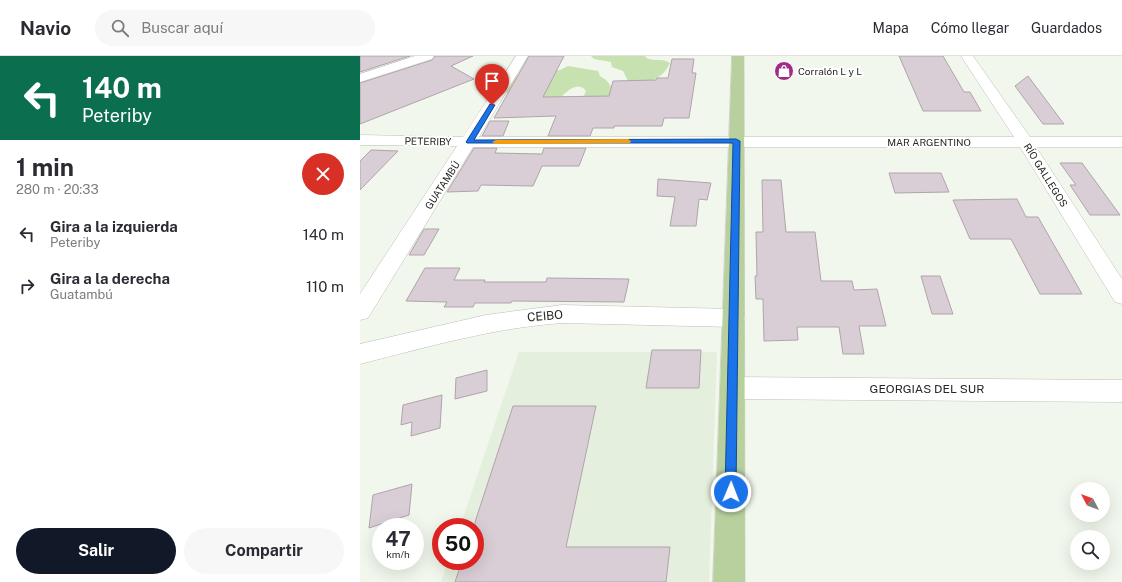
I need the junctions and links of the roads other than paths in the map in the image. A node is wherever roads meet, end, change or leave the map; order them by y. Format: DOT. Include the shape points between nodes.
graph roads {
  1 [pos="428,56"];
  2 [pos="522,56"];
  3 [pos="738,56"];
  4 [pos="967,56"];
  5 [pos="360,78"];
  6 [pos="360,140"];
  7 [pos="736,141"];
  8 [pos="469,142"];
  9 [pos="1025,142"];
  10 [pos="1122,142"];
  11 [pos="1122,296"];
  12 [pos="360,312"];
  13 [pos="734,318"];
  14 [pos="360,354"];
  15 [pos="732,388"];
  16 [pos="1122,391"];
  17 [pos="729,582"];
  1 -- 5 [label="street"];
  2 -- 8 [label="street, GUATAMBÚ"];
  3 -- 7 [label="main road"];
  4 -- 9 [label="street, RÍO GALLEGOS"];
  6 -- 8 [label="street, PETERIBY"];
  7 -- 8 [label="street, PETERIBY"];
  7 -- 9 [label="street, MAR ARGENTINO"];
  7 -- 13 [label="main road"];
  8 -- 12 [label="street, GUATAMBÚ"];
  9 -- 10 [label="street, MAR ARGENTINO"];
  9 -- 11 [label="street, RÍO GALLEGOS"];
  13 -- 14 [label="street, CEIBO" via="537,315"];
  13 -- 15 [label="main road"];
  15 -- 16 [label="street, GEORGIAS DEL SUR"];
  15 -- 17 [label="main road"];
}
